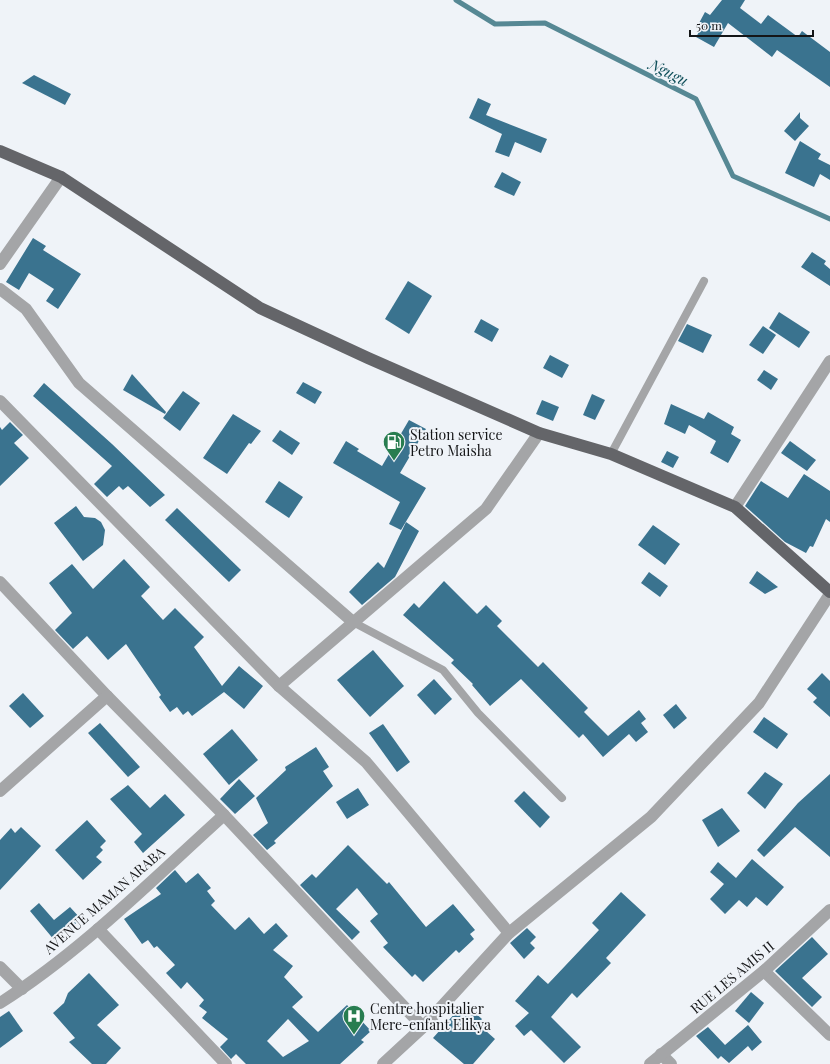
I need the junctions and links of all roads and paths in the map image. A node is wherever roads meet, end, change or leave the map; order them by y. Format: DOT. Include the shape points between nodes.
graph roads {
  1 [pos="0,151"];
  2 [pos="61,177"];
  3 [pos="1,260"];
  4 [pos="704,281"];
  5 [pos="0,289"];
  6 [pos="830,361"];
  7 [pos="0,401"];
  8 [pos="539,434"];
  9 [pos="611,454"];
  10 [pos="735,507"];
  11 [pos="0,582"];
  12 [pos="830,593"];
  13 [pos="353,622"];
  14 [pos="279,686"];
  15 [pos="107,696"];
  16 [pos="0,791"];
  17 [pos="562,798"];
  18 [pos="224,815"];
  19 [pos="830,910"];
  20 [pos="98,929"];
  21 [pos="509,933"];
  22 [pos="0,967"];
  23 [pos="764,971"];
  24 [pos="22,989"];
  25 [pos="0,1003"];
  26 [pos="423,1027"];
  27 [pos="830,1035"];
  28 [pos="661,1054"];
  29 [pos="226,1064"];
  30 [pos="383,1064"];
  31 [pos="650,1064"];
  32 [pos="671,1064"];
  1 -- 2 [label="main road"];
  2 -- 3 [label="street"];
  2 -- 8 [label="main road" via="260,308"];
  4 -- 9 [label="lane"];
  5 -- 13 [label="street" via="26,310 79,384"];
  6 -- 10 [label="street"];
  7 -- 14 [label="street"];
  8 -- 9 [label="main road"];
  8 -- 13 [label="street" via="486,509"];
  9 -- 10 [label="main road"];
  10 -- 12 [label="main road"];
  11 -- 15 [label="street"];
  12 -- 21 [label="street" via="759,703 748,715 651,817"];
  13 -- 14 [label="street"];
  13 -- 17 [label="lane" via="443,670 478,713"];
  14 -- 21 [label="street" via="366,762"];
  15 -- 16 [label="street"];
  15 -- 18 [label="street"];
  18 -- 20 [label="street, AVENUE MAMAN ARABA"];
  18 -- 26 [label="street"];
  19 -- 23 [label="street, RUE LES AMIS II"];
  20 -- 24 [label="street, AVENUE MAMAN ARABA"];
  20 -- 29 [label="street"];
  21 -- 26 [label="street"];
  22 -- 24 [label="street"];
  23 -- 27 [label="street"];
  23 -- 28 [label="street, RUE LES AMIS II"];
  24 -- 25 [label="street, AVENUE MAMAN ARABA"];
  26 -- 30 [label="street"];
  28 -- 31 [label="street, RUE LES AMIS II"];
  28 -- 32 [label="street"];
}
